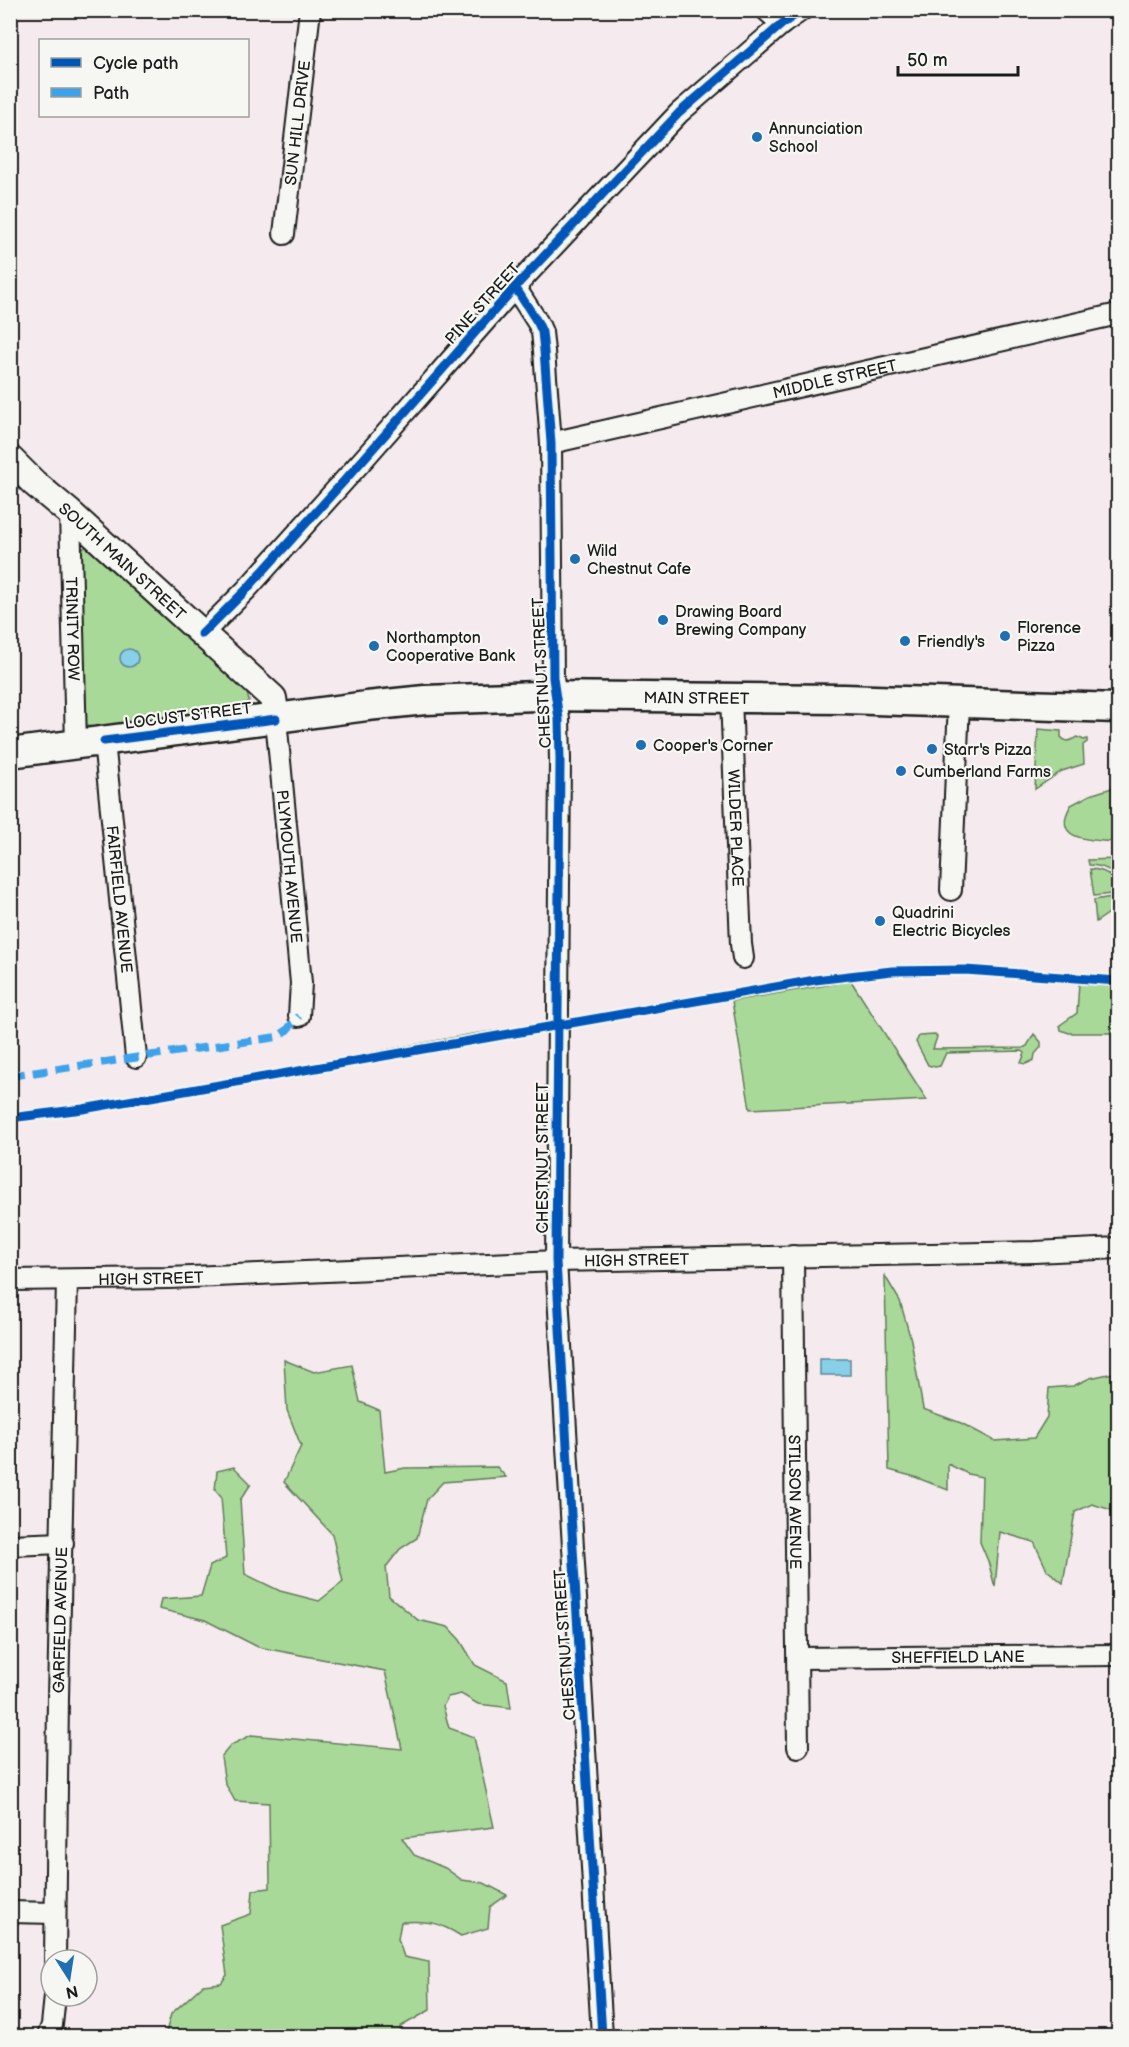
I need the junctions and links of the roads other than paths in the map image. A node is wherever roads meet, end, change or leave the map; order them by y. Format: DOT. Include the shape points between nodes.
graph roads {
  1 [pos="310,10"];
  2 [pos="766,10"];
  3 [pos="802,10"];
  4 [pos="782,24"];
  5 [pos="284,234"];
  6 [pos="515,287"];
  7 [pos="1119,314"];
  8 [pos="551,443"];
  9 [pos="10,459"];
  10 [pos="70,513"];
  11 [pos="202,634"];
  12 [pos="555,697"];
  13 [pos="731,698"];
  14 [pos="959,702"];
  15 [pos="1119,708"];
  16 [pos="276,719"];
  17 [pos="104,741"];
  18 [pos="76,744"];
  19 [pos="10,753"];
  20 [pos="951,890"];
  21 [pos="743,958"];
  22 [pos="299,1016"];
  23 [pos="136,1057"];
  24 [pos="1119,1248"];
  25 [pos="793,1256"];
  26 [pos="556,1261"];
  27 [pos="67,1280"];
  28 [pos="10,1281"];
  29 [pos="63,1543"];
  30 [pos="10,1545"];
  31 [pos="1119,1655"];
  32 [pos="798,1658"];
  33 [pos="798,1748"];
  34 [pos="10,1911"];
  35 [pos="54,1914"];
  36 [pos="55,1948"];
  37 [pos="54,2008"];
  38 [pos="48,2037"];
  39 [pos="602,2037"];
  1 -- 5 [label="street, SUN HILL DRIVE"];
  2 -- 4 [label="street"];
  3 -- 4 [label="street, PINE STREET"];
  4 -- 6 [label="street, PINE STREET" via="679,112"];
  6 -- 8 [label="street, CHESTNUT STREET" via="542,332"];
  6 -- 11 [label="street, PINE STREET" via="246,590"];
  7 -- 8 [label="street, MIDDLE STREET"];
  8 -- 12 [label="street, CHESTNUT STREET"];
  9 -- 10 [label="main road, SOUTH MAIN STREET"];
  10 -- 11 [label="main road, SOUTH MAIN STREET"];
  10 -- 18 [label="street, TRINITY ROW"];
  11 -- 16 [label="main road, SOUTH MAIN STREET" via="273,698"];
  12 -- 13 [label="highway, MAIN STREET"];
  12 -- 16 [label="highway, MAIN STREET" via="425,700"];
  12 -- 26 [label="street, CHESTNUT STREET" via="560,760"];
  13 -- 14 [label="highway, MAIN STREET"];
  13 -- 21 [label="street, WILDER PLACE"];
  14 -- 15 [label="highway, MAIN STREET"];
  14 -- 20 [label="street"];
  16 -- 17 [label="highway, LOCUST STREET"];
  16 -- 22 [label="street, PLYMOUTH AVENUE" via="301,983"];
  17 -- 18 [label="highway, LOCUST STREET"];
  17 -- 23 [label="street, FAIRFIELD AVENUE"];
  18 -- 19 [label="highway, LOCUST STREET"];
  24 -- 25 [label="street, HIGH STREET"];
  25 -- 26 [label="street, HIGH STREET"];
  25 -- 32 [label="street, STILSON AVENUE"];
  26 -- 27 [label="street, HIGH STREET"];
  26 -- 39 [label="street, CHESTNUT STREET"];
  27 -- 28 [label="street, HIGH STREET"];
  27 -- 29 [label="street, GARFIELD AVENUE"];
  29 -- 30 [label="street"];
  29 -- 35 [label="street, GARFIELD AVENUE"];
  31 -- 32 [label="street, SHEFFIELD LANE"];
  32 -- 33 [label="street, STILSON AVENUE"];
  34 -- 35 [label="street"];
  35 -- 36 [label="street, GARFIELD AVENUE"];
  37 -- 38 [label="street"];
}
